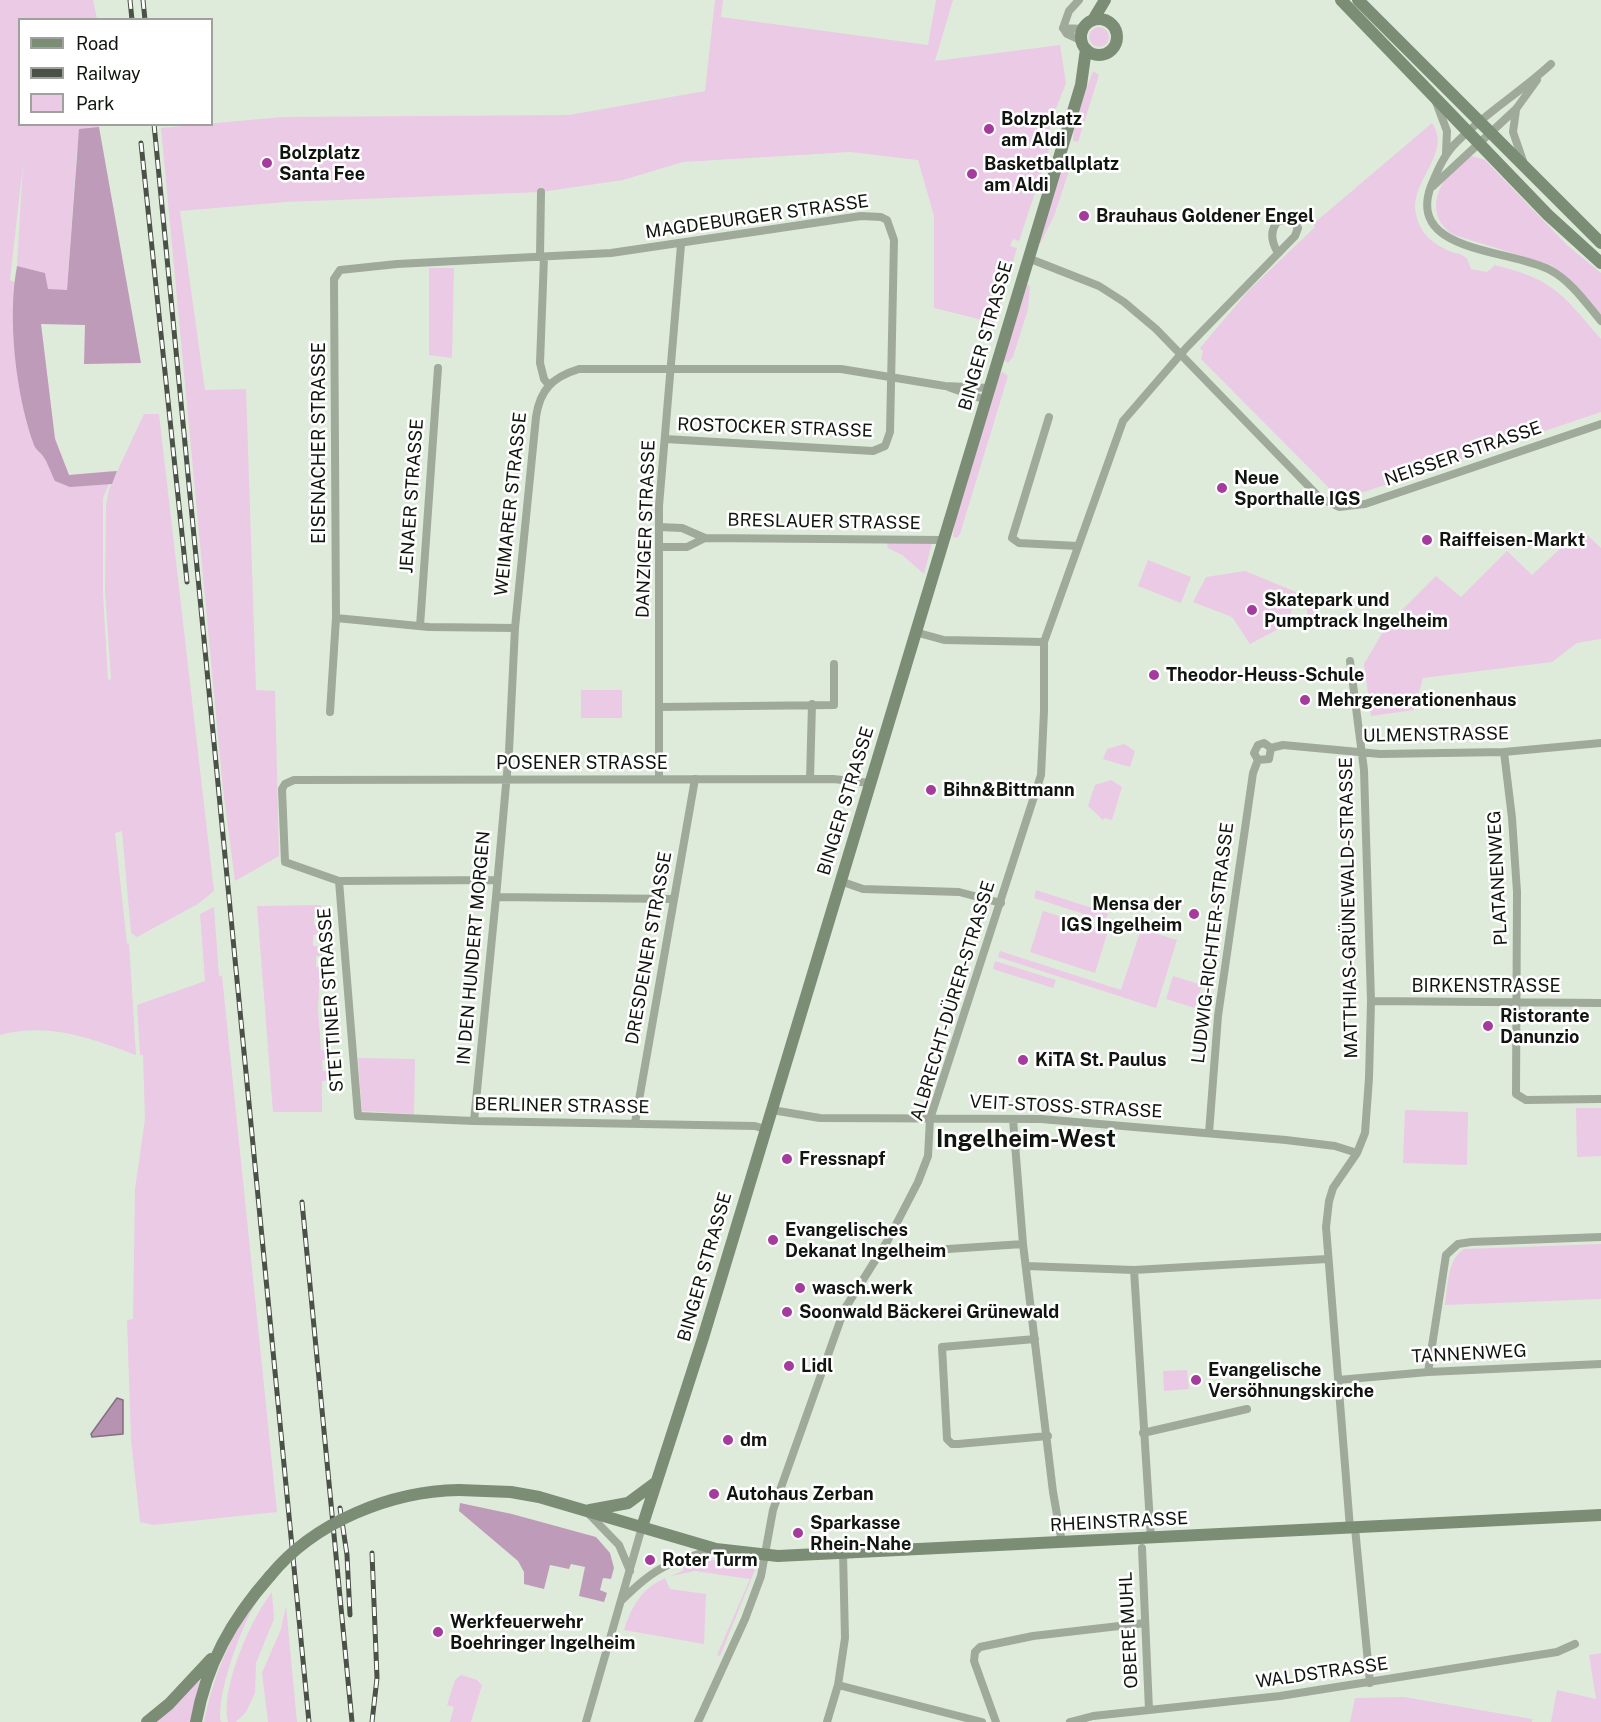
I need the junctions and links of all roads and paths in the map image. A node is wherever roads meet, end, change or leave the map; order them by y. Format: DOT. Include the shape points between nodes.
graph roads {
  1 [pos="1079,0"];
  2 [pos="1107,0"];
  3 [pos="1341,0"];
  4 [pos="1359,0"];
  5 [pos="1110,23"];
  6 [pos="1086,35"];
  7 [pos="1101,55"];
  8 [pos="1551,64"];
  9 [pos="1543,71"];
  10 [pos="1081,85"];
  11 [pos="1434,99"];
  12 [pos="1516,109"];
  13 [pos="1481,122"];
  14 [pos="1491,132"];
  15 [pos="1467,133"];
  16 [pos="1477,144"];
  17 [pos="1446,156"];
  18 [pos="1525,166"];
  19 [pos="1430,189"];
  20 [pos="541,192"];
  21 [pos="1601,243"];
  22 [pos="681,245"];
  23 [pos="1278,253"];
  24 [pos="542,257"];
  25 [pos="1028,258"];
  26 [pos="1601,263"];
  27 [pos="340,270"];
  28 [pos="1601,321"];
  29 [pos="1181,354"];
  30 [pos="438,368"];
  31 [pos="671,369"];
  32 [pos="891,377"];
  33 [pos="548,384"];
  34 [pos="988,394"];
  35 [pos="1049,417"];
  36 [pos="1601,424"];
  37 [pos="664,439"];
  38 [pos="659,527"];
  39 [pos="705,538"];
  40 [pos="943,540"];
  41 [pos="1078,546"];
  42 [pos="659,547"];
  43 [pos="336,618"];
  44 [pos="420,626"];
  45 [pos="515,628"];
  46 [pos="915,632"];
  47 [pos="1044,642"];
  48 [pos="1350,661"];
  49 [pos="834,664"];
  50 [pos="812,704"];
  51 [pos="659,707"];
  52 [pos="330,712"];
  53 [pos="1601,743"];
  54 [pos="1271,748"];
  55 [pos="1504,752"];
  56 [pos="1363,753"];
  57 [pos="1258,760"];
  58 [pos="507,779"];
  59 [pos="659,779"];
  60 [pos="695,779"];
  61 [pos="810,779"];
  62 [pos="870,783"];
  63 [pos="497,880"];
  64 [pos="339,881"];
  65 [pos="840,881"];
  66 [pos="496,897"];
  67 [pos="673,899"];
  68 [pos="1001,903"];
  69 [pos="1371,1001"];
  70 [pos="1516,1003"];
  71 [pos="1601,1003"];
  72 [pos="1601,1099"];
  73 [pos="772,1110"];
  74 [pos="358,1116"];
  75 [pos="930,1119"];
  76 [pos="1013,1119"];
  77 [pos="474,1121"];
  78 [pos="635,1123"];
  79 [pos="765,1129"];
  80 [pos="1209,1133"];
  81 [pos="1357,1154"];
  82 [pos="1601,1237"];
  83 [pos="1023,1244"];
  84 [pos="948,1249"];
  85 [pos="1327,1259"];
  86 [pos="1026,1266"];
  87 [pos="1134,1270"];
  88 [pos="1035,1339"];
  89 [pos="1601,1364"];
  90 [pos="1428,1372"];
  91 [pos="1338,1380"];
  92 [pos="1247,1409"];
  93 [pos="1143,1433"];
  94 [pos="1048,1436"];
  95 [pos="656,1482"];
  96 [pos="586,1511"];
  97 [pos="1601,1515"];
  98 [pos="642,1527"];
  99 [pos="1352,1528"];
  100 [pos="1062,1543"];
  101 [pos="1146,1543"];
  102 [pos="716,1549"];
  103 [pos="843,1553"];
  104 [pos="765,1555"];
  105 [pos="630,1571"];
  106 [pos="622,1600"];
  107 [pos="1145,1623"];
  108 [pos="1575,1644"];
  109 [pos="218,1651"];
  110 [pos="1370,1683"];
  111 [pos="838,1684"];
  112 [pos="1149,1710"];
  113 [pos="147,1722"];
  114 [pos="196,1722"];
  115 [pos="586,1722"];
  116 [pos="698,1722"];
  117 [pos="827,1722"];
  118 [pos="982,1722"];
  119 [pos="996,1722"];
  120 [pos="1070,1722"];
  1 -- 6 [label="street" via="1069,11 1063,28"];
  2 -- 5 [label="main road"];
  2 -- 6 [label="main road"];
  3 -- 11 [label="main road"];
  4 -- 13 [label="main road"];
  5 -- 6 [label="main road"];
  5 -- 7 [label="main road, BINGER STRASSE" via="1116,43"];
  6 -- 7 [label="main road"];
  6 -- 10 [label="main road, BINGER STRASSE"];
  7 -- 10 [label="main road, BINGER STRASSE"];
  8 -- 9 [label="street"];
  9 -- 12 [label="street"];
  9 -- 13 [label="street"];
  10 -- 25 [label="main road, BINGER STRASSE"];
  11 -- 15 [label="main road"];
  11 -- 17 [label="street" via="1447,131"];
  12 -- 14 [label="street"];
  12 -- 18 [label="street" via="1513,132"];
  13 -- 14 [label="main road"];
  13 -- 15 [label="street"];
  14 -- 16 [label="street"];
  14 -- 18 [label="main road"];
  15 -- 16 [label="main road"];
  15 -- 17 [label="street"];
  16 -- 19 [label="street"];
  16 -- 26 [label="main road"];
  17 -- 19 [label="street"];
  18 -- 21 [label="main road"];
  19 -- 28 [label="street" via="1428,215 1442,235 1550,270 1574,289"];
  20 -- 24 [label="street"];
  22 -- 24 [label="street, MAGDEBURGER STRASSE"];
  22 -- 31 [label="street, DANZIGER STRASSE"];
  22 -- 32 [label="street, MAGDEBURGER STRASSE" via="754,230 861,216 887,220 894,240"];
  23 -- 29 [label="street"];
  24 -- 27 [label="street, MAGDEBURGER STRASSE"];
  24 -- 33 [label="street" via="540,363"];
  25 -- 29 [label="street, NEISSER STRASSE" via="1116,296"];
  25 -- 34 [label="main road, BINGER STRASSE"];
  27 -- 43 [label="street, EISENACHER STRASSE" via="334,279"];
  29 -- 36 [label="street, NEISSER STRASSE" via="1320,498 1339,507 1365,504"];
  29 -- 41 [label="street, ALBRECHT-DÜRER-STRASSE" via="1123,421"];
  30 -- 44 [label="street, JENAER STRASSE"];
  31 -- 32 [label="street" via="841,369"];
  31 -- 33 [label="street" via="579,369"];
  31 -- 37 [label="street, DANZIGER STRASSE"];
  32 -- 34 [label="street"];
  32 -- 37 [label="street, ROSTOCKER STRASSE" via="890,432 880,449"];
  33 -- 45 [label="street, WEIMARER STRASSE" via="538,404"];
  34 -- 40 [label="main road, BINGER STRASSE"];
  35 -- 41 [label="street" via="1012,537 1019,543"];
  37 -- 38 [label="street, DANZIGER STRASSE"];
  38 -- 39 [label="street, BRESLAUER STRASSE" via="682,528"];
  38 -- 42 [label="street, DANZIGER STRASSE"];
  39 -- 40 [label="street, BRESLAUER STRASSE"];
  39 -- 42 [label="street, BRESLAUER STRASSE" via="687,547"];
  40 -- 46 [label="main road, BINGER STRASSE"];
  41 -- 47 [label="street, ALBRECHT-DÜRER-STRASSE"];
  42 -- 51 [label="street, DANZIGER STRASSE"];
  43 -- 44 [label="street"];
  43 -- 52 [label="street, EISENACHER STRASSE"];
  44 -- 45 [label="street"];
  45 -- 58 [label="street, WEIMARER STRASSE"];
  46 -- 47 [label="street" via="944,640"];
  46 -- 62 [label="main road, BINGER STRASSE"];
  47 -- 68 [label="street, ALBRECHT-DÜRER-STRASSE" via="1041,775"];
  48 -- 56 [label="street, MATTHIAS-GRÜNEWALD-STRASSE"];
  49 -- 50 [label="street" via="834,705"];
  50 -- 51 [label="street"];
  50 -- 61 [label="street"];
  51 -- 59 [label="street, DANZIGER STRASSE"];
  53 -- 55 [label="street, ULMENSTRASSE"];
  54 -- 56 [label="street, ULMENSTRASSE"];
  54 -- 57 [label="street" via="1269,759"];
  54 -- 57 [label="street" via="1264,743 1257,745 1254,753"];
  55 -- 56 [label="street, ULMENSTRASSE"];
  55 -- 70 [label="street, PLATANENWEG" via="1517,892"];
  56 -- 69 [label="street, MATTHIAS-GRÜNEWALD-STRASSE"];
  57 -- 80 [label="street, LUDWIG-RICHTER-STRASSE" via="1218,1016"];
  58 -- 59 [label="street, POSENER STRASSE"];
  58 -- 63 [label="street, IN DEN HUNDERT MORGEN"];
  58 -- 64 [label="street, POSENER STRASSE" via="294,780 285,784 285,862"];
  59 -- 60 [label="street, POSENER STRASSE"];
  60 -- 61 [label="street, POSENER STRASSE"];
  60 -- 67 [label="street, DRESDENER STRASSE"];
  61 -- 62 [label="street, POSENER STRASSE"];
  62 -- 65 [label="main road, BINGER STRASSE"];
  63 -- 64 [label="street"];
  63 -- 66 [label="street, IN DEN HUNDERT MORGEN"];
  64 -- 74 [label="street, STETTINER STRASSE"];
  65 -- 68 [label="street" via="863,890 959,892"];
  65 -- 73 [label="main road, BINGER STRASSE"];
  66 -- 67 [label="street"];
  66 -- 77 [label="street, IN DEN HUNDERT MORGEN"];
  67 -- 78 [label="street, DRESDENER STRASSE"];
  68 -- 75 [label="street, ALBRECHT-DÜRER-STRASSE"];
  69 -- 70 [label="street, BIRKENSTRASSE"];
  69 -- 81 [label="street, MATTHIAS-GRÜNEWALD-STRASSE" via="1366,1123"];
  70 -- 71 [label="street, BIRKENSTRASSE"];
  70 -- 72 [label="street, PLATANENWEG" via="1517,1096 1529,1100"];
  73 -- 75 [label="street, VEIT-STOSS-STRASSE" via="820,1118"];
  73 -- 79 [label="main road, BINGER STRASSE"];
  74 -- 77 [label="street, BERLINER STRASSE"];
  75 -- 76 [label="street, VEIT-STOSS-STRASSE"];
  75 -- 104 [label="street, ALBRECHT-DÜRER-STRASSE" via="928,1156 918,1182 888,1240 844,1310 773,1510"];
  76 -- 80 [label="street, VEIT-STOSS-STRASSE"];
  76 -- 83 [label="street"];
  77 -- 78 [label="street, BERLINER STRASSE"];
  78 -- 79 [label="street, BERLINER STRASSE"];
  79 -- 95 [label="main road, BINGER STRASSE"];
  80 -- 81 [label="street, VEIT-STOSS-STRASSE" via="1335,1146"];
  81 -- 85 [label="street" via="1336,1182 1329,1201"];
  82 -- 90 [label="street" via="1471,1242 1453,1248 1446,1255"];
  83 -- 84 [label="street"];
  83 -- 86 [label="street"];
  85 -- 87 [label="street"];
  85 -- 91 [label="street"];
  86 -- 87 [label="street"];
  86 -- 88 [label="street"];
  87 -- 93 [label="street, OBERE MUHL"];
  88 -- 94 [label="street"];
  88 -- 94 [label="street" via="942,1347 947,1439 958,1444"];
  89 -- 90 [label="street, TANNENWEG"];
  90 -- 91 [label="street, TANNENWEG"];
  91 -- 99 [label="street"];
  92 -- 93 [label="street"];
  93 -- 101 [label="street, OBERE MUHL"];
  94 -- 100 [label="street"];
  95 -- 96 [label="main road" via="628,1503"];
  95 -- 98 [label="main road, BINGER STRASSE"];
  96 -- 98 [label="main road"];
  96 -- 105 [label="street" via="619,1545"];
  96 -- 109 [label="main road, bridge" via="528,1495 459,1490 415,1494 355,1514 288,1557 242,1610"];
  97 -- 99 [label="main road, RHEINSTRASSE"];
  98 -- 102 [label="main road, RHEINSTRASSE"];
  98 -- 105 [label="street, BINGER STRASSE"];
  99 -- 101 [label="main road, RHEINSTRASSE"];
  99 -- 110 [label="street"];
  100 -- 101 [label="main road, RHEINSTRASSE"];
  100 -- 103 [label="main road, RHEINSTRASSE"];
  101 -- 107 [label="street, OBERE MUHL"];
  102 -- 104 [label="main road, RHEINSTRASSE"];
  102 -- 106 [label="street" via="661,1567"];
  103 -- 104 [label="main road, RHEINSTRASSE"];
  103 -- 111 [label="street" via="845,1638"];
  104 -- 116 [label="street, ALBRECHT-DÜRER-STRASSE" via="745,1619"];
  105 -- 106 [label="street, BINGER STRASSE"];
  106 -- 115 [label="street, BINGER STRASSE"];
  107 -- 112 [label="street, OBERE MUHL"];
  107 -- 119 [label="street" via="985,1645 975,1652 974,1661"];
  108 -- 110 [label="street, WALDSTRASSE" via="1557,1653"];
  109 -- 113 [label="main road"];
  109 -- 114 [label="main road"];
  110 -- 112 [label="street, WALDSTRASSE"];
  111 -- 117 [label="street"];
  111 -- 118 [label="street"];
  112 -- 120 [label="street, WALDSTRASSE"];
}
